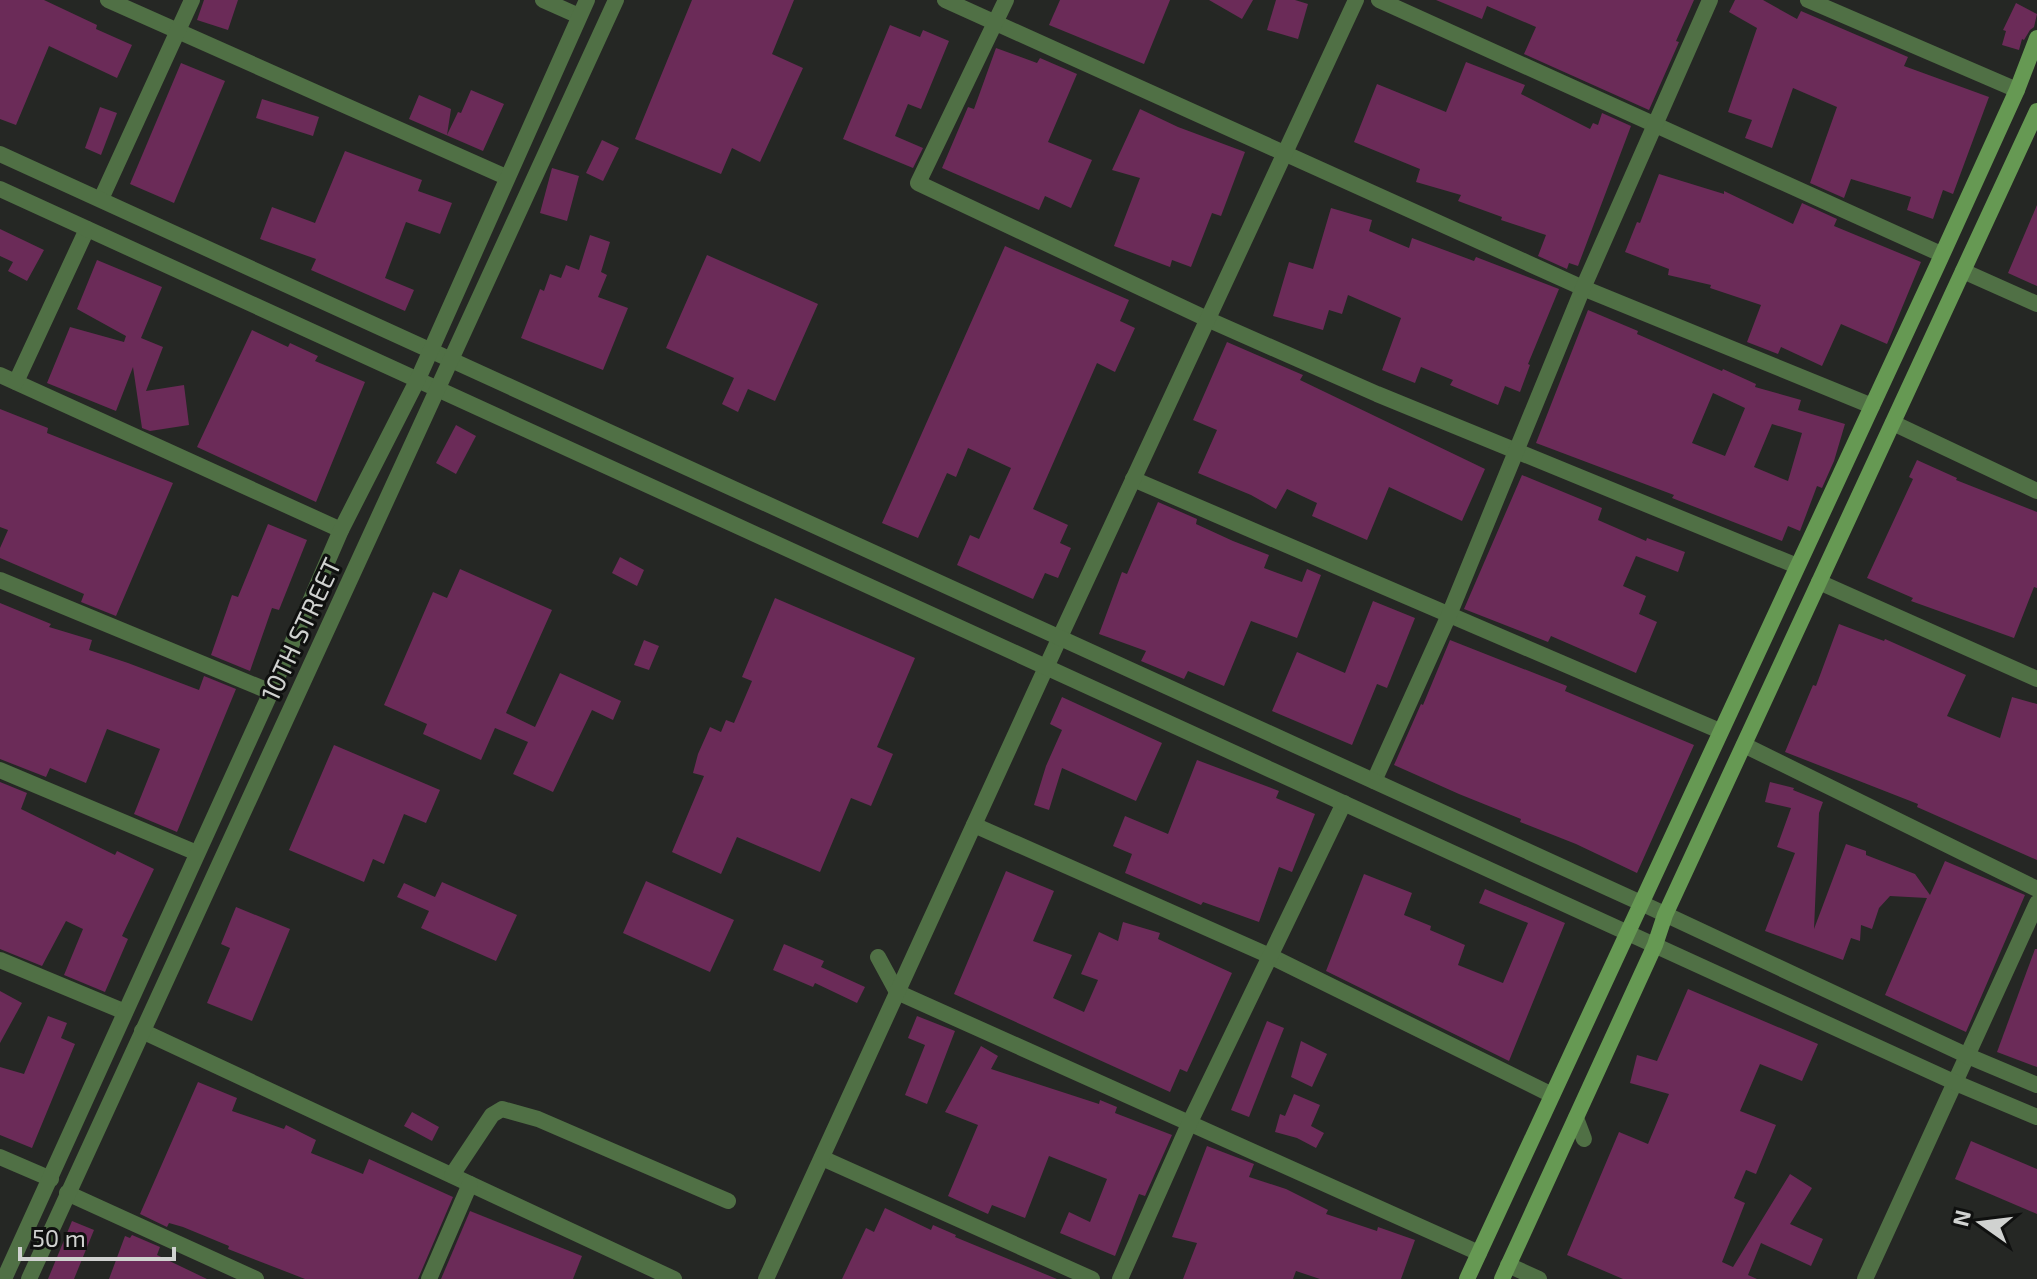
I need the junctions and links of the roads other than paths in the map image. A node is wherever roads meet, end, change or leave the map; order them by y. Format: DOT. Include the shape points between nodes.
graph roads {
  1 [pos="108,0"];
  2 [pos="192,0"];
  3 [pos="543,0"];
  4 [pos="587,0"];
  5 [pos="616,0"];
  6 [pos="945,0"];
  7 [pos="1006,0"];
  8 [pos="1356,0"];
  9 [pos="1379,0"];
  10 [pos="1710,0"];
  11 [pos="1808,0"];
  12 [pos="579,16"];
  13 [pos="995,24"];
  14 [pos="179,31"];
  15 [pos="2037,38"];
  16 [pos="2017,90"];
  17 [pos="2037,111"];
  18 [pos="1656,124"];
  19 [pos="1283,153"];
  20 [pos="0,154"];
  21 [pos="506,177"];
  22 [pos="0,189"];
  23 [pos="101,199"];
  24 [pos="87,229"];
  25 [pos="1939,260"];
  26 [pos="1962,273"];
  27 [pos="1583,288"];
  28 [pos="2037,304"];
  29 [pos="1207,319"];
  30 [pos="431,350"];
  31 [pos="453,359"];
  32 [pos="418,379"];
  33 [pos="5,381"];
  34 [pos="437,388"];
  35 [pos="1872,406"];
  36 [pos="1893,423"];
  37 [pos="1516,451"];
  38 [pos="1133,479"];
  39 [pos="2037,491"];
  40 [pos="341,530"];
  41 [pos="1797,566"];
  42 [pos="0,580"];
  43 [pos="1819,582"];
  44 [pos="1449,615"];
  45 [pos="1060,637"];
  46 [pos="1047,667"];
  47 [pos="2037,679"];
  48 [pos="271,692"];
  49 [pos="1720,731"];
  50 [pos="1744,745"];
  51 [pos="0,770"];
  52 [pos="1374,781"];
  53 [pos="1344,803"];
  54 [pos="974,825"];
  55 [pos="197,853"];
  56 [pos="2037,889"];
  57 [pos="1641,903"];
  58 [pos="2037,903"];
  59 [pos="1665,915"];
  60 [pos="1627,932"];
  61 [pos="1655,945"];
  62 [pos="1270,956"];
  63 [pos="878,957"];
  64 [pos="0,960"];
  65 [pos="897,992"];
  66 [pos="125,1012"];
  67 [pos="142,1031"];
  68 [pos="1968,1056"];
  69 [pos="1956,1083"];
  70 [pos="2037,1085"];
  71 [pos="1552,1095"];
  72 [pos="2037,1117"];
  73 [pos="1576,1118"];
  74 [pos="1189,1124"];
  75 [pos="1584,1139"];
  76 [pos="0,1157"];
  77 [pos="822,1158"];
  78 [pos="452,1175"];
  79 [pos="51,1179"];
  80 [pos="470,1184"];
  81 [pos="67,1193"];
  82 [pos="728,1201"];
  83 [pos="1479,1253"];
  84 [pos="1505,1272"];
  85 [pos="4,1279"];
  86 [pos="29,1279"];
  87 [pos="256,1279"];
  88 [pos="429,1279"];
  89 [pos="674,1279"];
  90 [pos="766,1279"];
  91 [pos="1092,1279"];
  92 [pos="1120,1279"];
  93 [pos="1467,1279"];
  94 [pos="1539,1279"];
  95 [pos="1865,1279"];
  1 -- 14 [label="street"];
  2 -- 14 [label="street"];
  3 -- 12 [label="street"];
  4 -- 12 [label="street, 10TH STREET"];
  5 -- 31 [label="street, 10TH STREET"];
  6 -- 13 [label="street"];
  7 -- 13 [label="street"];
  8 -- 19 [label="street"];
  9 -- 18 [label="street"];
  10 -- 18 [label="street"];
  11 -- 16 [label="street"];
  12 -- 21 [label="street, 10TH STREET"];
  13 -- 19 [label="street"];
  13 -- 29 [label="street" via="918,183"];
  14 -- 21 [label="street"];
  14 -- 23 [label="street"];
  15 -- 16 [label="main road"];
  16 -- 25 [label="main road"];
  17 -- 26 [label="main road"];
  18 -- 25 [label="street"];
  18 -- 27 [label="street"];
  19 -- 27 [label="street"];
  19 -- 29 [label="street"];
  20 -- 23 [label="street"];
  21 -- 30 [label="street, 10TH STREET"];
  22 -- 24 [label="street"];
  23 -- 30 [label="street"];
  24 -- 32 [label="street"];
  24 -- 33 [label="street"];
  25 -- 26 [label="street" via="1936,268"];
  25 -- 35 [label="main road"];
  26 -- 28 [label="street"];
  26 -- 36 [label="main road"];
  27 -- 35 [label="street"];
  27 -- 37 [label="street"];
  29 -- 37 [label="street"];
  29 -- 38 [label="street"];
  30 -- 31 [label="street"];
  30 -- 32 [label="street, 10TH STREET"];
  31 -- 34 [label="street, 10TH STREET"];
  31 -- 45 [label="street"];
  32 -- 34 [label="street"];
  32 -- 40 [label="street, 10TH STREET"];
  33 -- 40 [label="street"];
  34 -- 46 [label="street"];
  34 -- 67 [label="street, 10TH STREET"];
  35 -- 41 [label="main road"];
  36 -- 39 [label="street"];
  36 -- 43 [label="main road"];
  37 -- 41 [label="street"];
  37 -- 44 [label="street"];
  38 -- 44 [label="street"];
  38 -- 45 [label="street"];
  40 -- 48 [label="street, 10TH STREET"];
  41 -- 49 [label="main road"];
  42 -- 48 [label="street"];
  43 -- 47 [label="street"];
  43 -- 50 [label="main road"];
  44 -- 49 [label="street"];
  44 -- 52 [label="street"];
  45 -- 46 [label="street"];
  45 -- 52 [label="street"];
  46 -- 53 [label="street"];
  46 -- 54 [label="street"];
  48 -- 55 [label="street, 10TH STREET"];
  49 -- 57 [label="main road"];
  50 -- 56 [label="street"];
  50 -- 59 [label="main road"];
  51 -- 55 [label="street"];
  52 -- 57 [label="street"];
  53 -- 60 [label="street"];
  53 -- 62 [label="street"];
  54 -- 62 [label="street"];
  54 -- 65 [label="street"];
  55 -- 66 [label="street, 10TH STREET"];
  57 -- 59 [label="street"];
  57 -- 60 [label="main road"];
  58 -- 68 [label="street"];
  59 -- 61 [label="main road"];
  59 -- 68 [label="street"];
  60 -- 61 [label="street"];
  60 -- 71 [label="main road"];
  61 -- 69 [label="street"];
  61 -- 73 [label="main road"];
  62 -- 71 [label="street"];
  62 -- 74 [label="street"];
  63 -- 65 [label="street"];
  64 -- 66 [label="street"];
  65 -- 74 [label="street"];
  65 -- 77 [label="street"];
  66 -- 79 [label="street, 10TH STREET"];
  67 -- 78 [label="street"];
  67 -- 81 [label="street, 10TH STREET"];
  68 -- 69 [label="street"];
  68 -- 70 [label="street"];
  69 -- 72 [label="street"];
  69 -- 95 [label="street"];
  71 -- 83 [label="main road"];
  73 -- 75 [label="street"];
  73 -- 84 [label="main road"];
  74 -- 83 [label="street"];
  74 -- 92 [label="street"];
  76 -- 79 [label="street"];
  77 -- 90 [label="street"];
  77 -- 91 [label="street"];
  78 -- 80 [label="street"];
  78 -- 82 [label="street" via="492,1115 502,1109 538,1119"];
  79 -- 85 [label="street, 10TH STREET"];
  80 -- 88 [label="street"];
  80 -- 89 [label="street"];
  81 -- 86 [label="street, 10TH STREET"];
  81 -- 87 [label="street"];
  83 -- 93 [label="main road"];
  84 -- 94 [label="street"];
}
